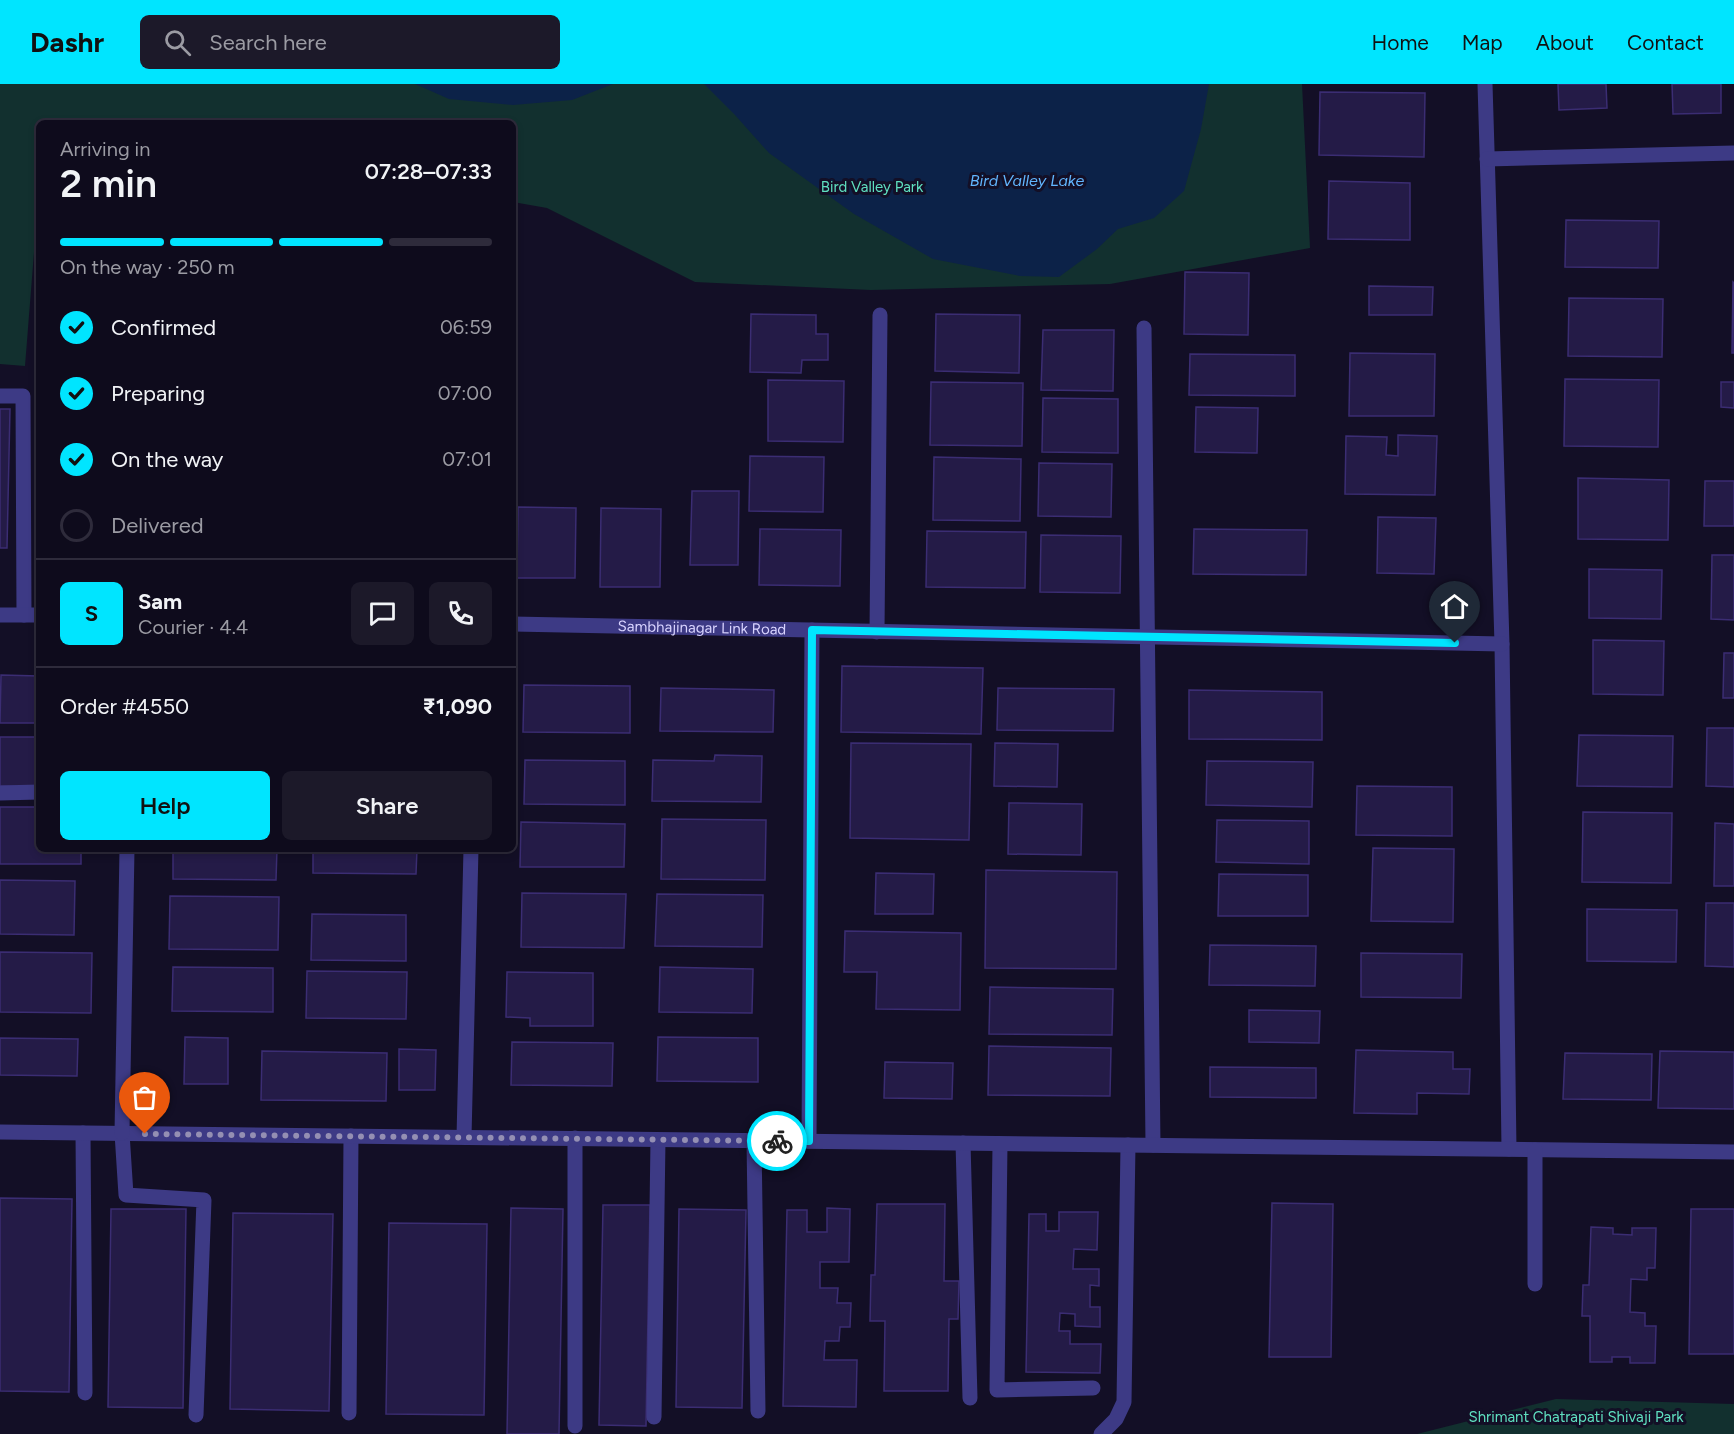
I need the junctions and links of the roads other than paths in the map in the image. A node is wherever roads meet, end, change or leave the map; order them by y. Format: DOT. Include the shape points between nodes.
graph roads {
  1 [pos="1485,84"];
  2 [pos="1734,153"];
  3 [pos="1487,159"];
  4 [pos="880,315"];
  5 [pos="1144,328"];
  6 [pos="0,396"];
  7 [pos="0,615"];
  8 [pos="31,615"];
  9 [pos="516,624"];
  10 [pos="812,630"];
  11 [pos="877,632"];
  12 [pos="1147,637"];
  13 [pos="1502,644"];
  14 [pos="36,792"];
  15 [pos="0,793"];
  16 [pos="127,852"];
  17 [pos="471,852"];
  18 [pos="0,1132"];
  19 [pos="83,1133"];
  20 [pos="122,1133"];
  21 [pos="351,1136"];
  22 [pos="464,1137"];
  23 [pos="575,1138"];
  24 [pos="658,1140"];
  25 [pos="754,1141"];
  26 [pos="809,1141"];
  27 [pos="963,1143"];
  28 [pos="1000,1144"];
  29 [pos="1128,1145"];
  30 [pos="1153,1145"];
  31 [pos="1509,1149"];
  32 [pos="1535,1150"];
  33 [pos="1734,1152"];
  34 [pos="1535,1284"];
  35 [pos="1093,1388"];
  36 [pos="85,1393"];
  37 [pos="970,1398"];
  38 [pos="758,1411"];
  39 [pos="349,1413"];
  40 [pos="196,1415"];
  41 [pos="654,1417"];
  42 [pos="576,1426"];
  43 [pos="1101,1434"];
  1 -- 3 [label="street"];
  2 -- 3 [label="street"];
  3 -- 13 [label="street"];
  4 -- 11 [label="street"];
  5 -- 12 [label="street"];
  6 -- 8 [label="street" via="23,396"];
  7 -- 8 [label="street"];
  9 -- 10 [label="street, Sambhajinagar Link Road"];
  10 -- 11 [label="street, Sambhajinagar Link Road"];
  10 -- 26 [label="street"];
  11 -- 12 [label="street, Sambhajinagar Link Road"];
  12 -- 13 [label="street, Sambhajinagar Link Road"];
  12 -- 30 [label="street"];
  13 -- 31 [label="street"];
  14 -- 15 [label="street"];
  16 -- 20 [label="street"];
  17 -- 22 [label="street"];
  18 -- 19 [label="street"];
  19 -- 20 [label="street"];
  19 -- 36 [label="street"];
  20 -- 21 [label="street"];
  20 -- 40 [label="street" via="126,1196 204,1200"];
  21 -- 22 [label="street"];
  21 -- 39 [label="street"];
  22 -- 23 [label="street"];
  23 -- 24 [label="street"];
  23 -- 42 [label="street"];
  24 -- 25 [label="street"];
  24 -- 41 [label="street"];
  25 -- 26 [label="street"];
  25 -- 38 [label="street"];
  26 -- 27 [label="street"];
  27 -- 28 [label="street"];
  27 -- 37 [label="street"];
  28 -- 29 [label="street"];
  28 -- 35 [label="street" via="997,1390"];
  29 -- 30 [label="street"];
  29 -- 43 [label="street" via="1124,1402 1116,1419"];
  30 -- 31 [label="street"];
  31 -- 32 [label="street"];
  32 -- 33 [label="street"];
  32 -- 34 [label="street"];
}
